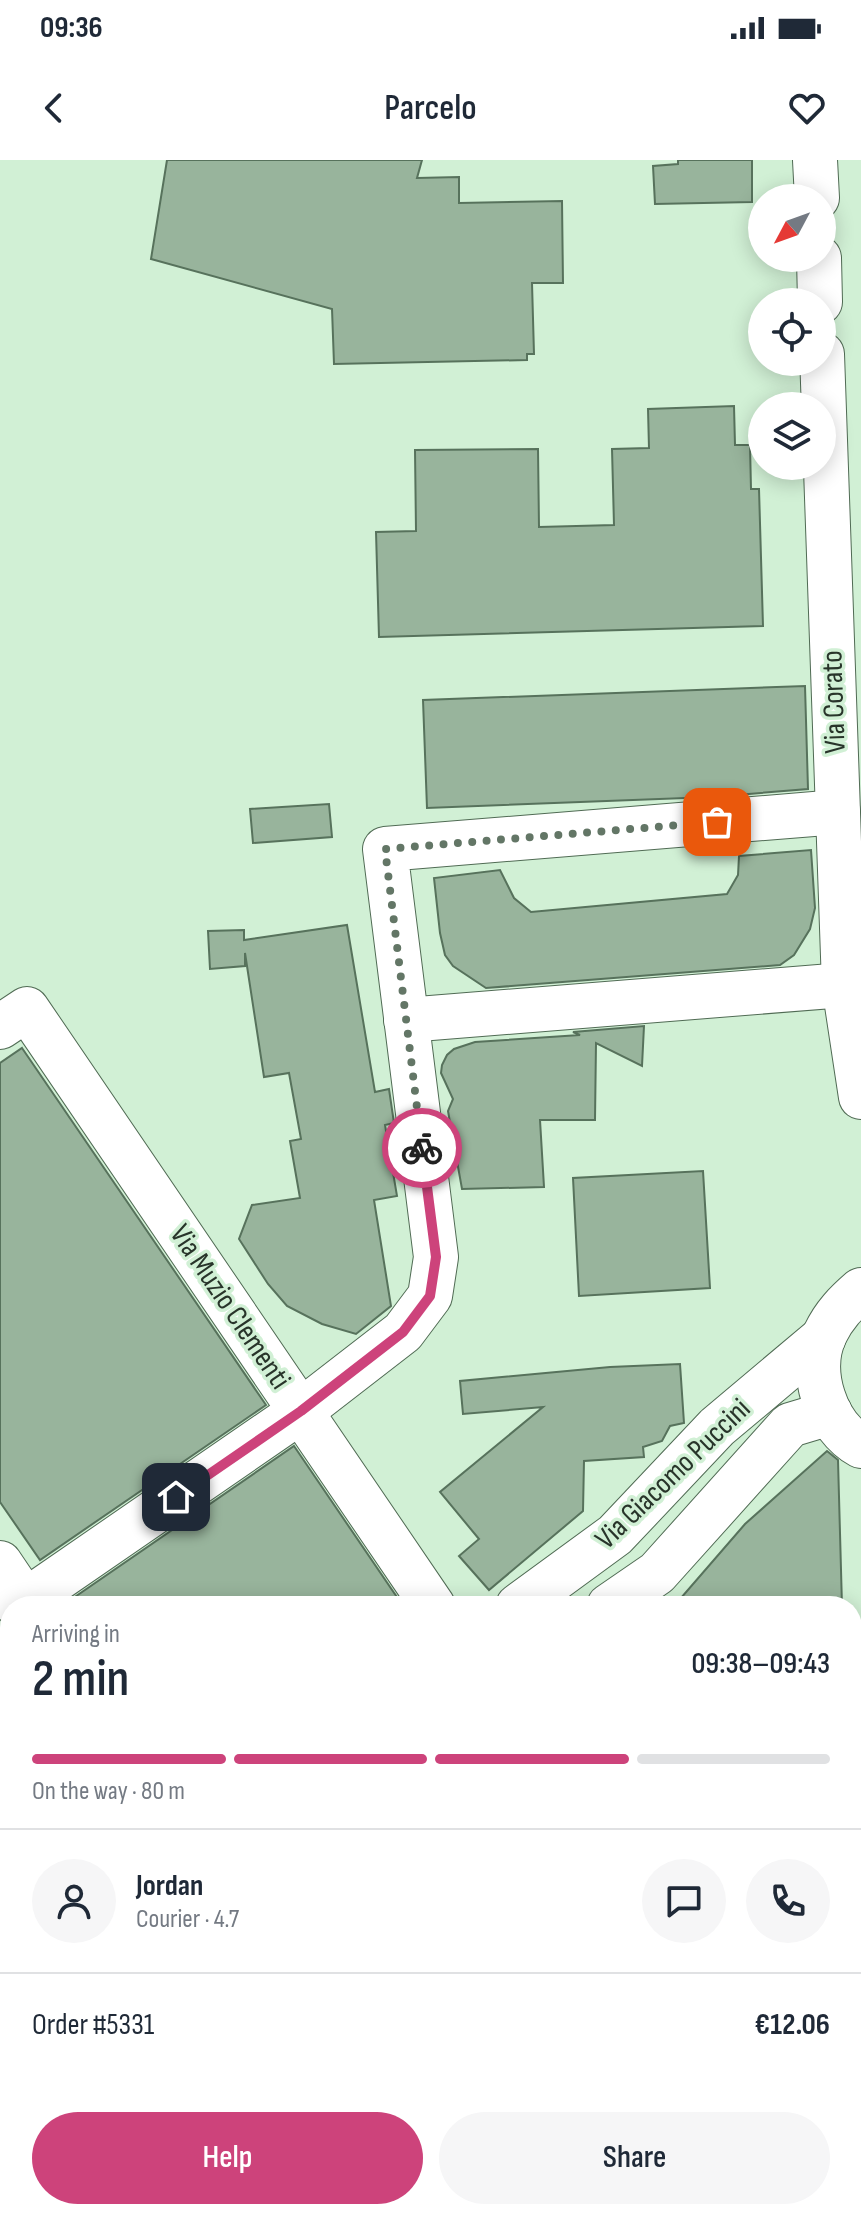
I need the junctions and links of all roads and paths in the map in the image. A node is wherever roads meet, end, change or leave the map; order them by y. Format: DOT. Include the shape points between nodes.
graph roads {
  1 [pos="815,160"];
  2 [pos="816,184"];
  3 [pos="823,376"];
  4 [pos="838,812"];
  5 [pos="844,985"];
  6 [pos="13,1018"];
  7 [pos="406,1020"];
  8 [pos="861,1097"];
  9 [pos="861,1290"];
  10 [pos="824,1337"];
  11 [pos="301,1411"];
  12 [pos="830,1413"];
  13 [pos="861,1446"];
  14 [pos="0,1563"];
  15 [pos="12,1596"];
  16 [pos="36,1596"];
  17 [pos="426,1596"];
  18 [pos="532,1596"];
  19 [pos="624,1596"];
  1 -- 2 [label="street"];
  3 -- 4 [label="street, Via Corato"];
  4 -- 5 [label="street, Via Corato"];
  4 -- 7 [label="street" via="385,849"];
  5 -- 7 [label="street"];
  5 -- 8 [label="street, Via Corato"];
  6 -- 11 [label="street, Via Muzio Clementi"];
  7 -- 11 [label="street" via="436,1257 430,1296 403,1332"];
  9 -- 10 [label="street" via="840,1309"];
  10 -- 12 [label="street" via="820,1389"];
  10 -- 18 [label="street, Via Giacomo Puccini" via="717,1427 615,1535"];
  11 -- 16 [label="street"];
  11 -- 17 [label="street, Via Muzio Clementi"];
  12 -- 13 [label="street"];
  12 -- 19 [label="street, Via Giacomo Puccini" via="790,1425 657,1573"];
  14 -- 15 [label="street"];
}
